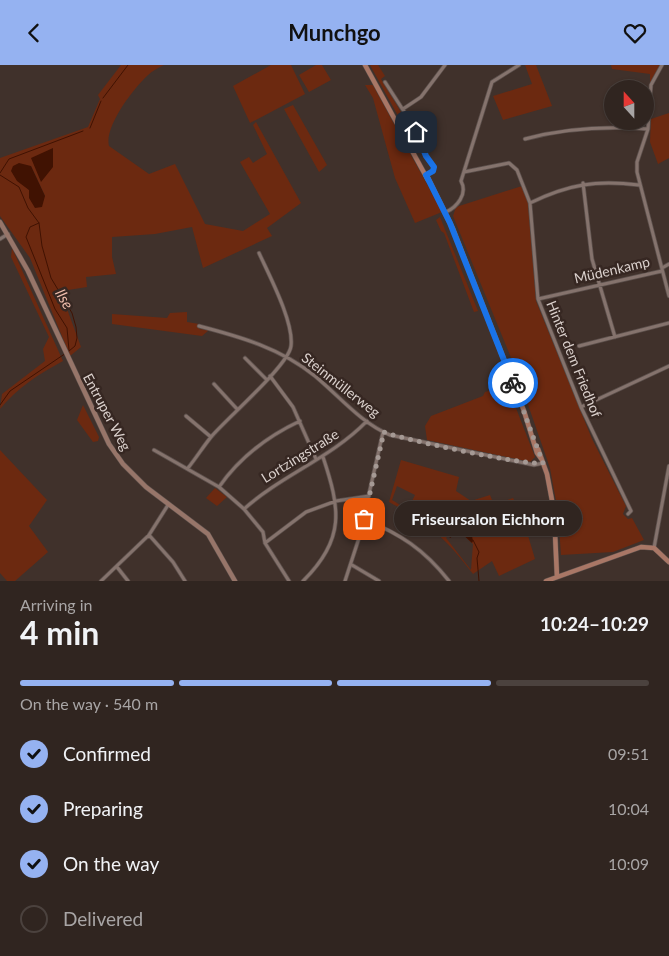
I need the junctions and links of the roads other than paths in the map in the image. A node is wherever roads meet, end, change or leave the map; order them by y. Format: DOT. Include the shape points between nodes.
graph roads {
  1 [pos="365,65"];
  2 [pos="445,65"];
  3 [pos="519,65"];
  4 [pos="662,65"];
  5 [pos="654,80"];
  6 [pos="385,82"];
  7 [pos="403,109"];
  8 [pos="604,127"];
  9 [pos="648,130"];
  10 [pos="525,139"];
  11 [pos="464,172"];
  12 [pos="427,177"];
  13 [pos="583,183"];
  14 [pos="639,185"];
  15 [pos="530,203"];
  16 [pos="446,212"];
  17 [pos="0,222"];
  18 [pos="8,233"];
  19 [pos="0,239"];
  20 [pos="259,253"];
  21 [pos="669,264"];
  22 [pos="662,269"];
  23 [pos="598,285"];
  24 [pos="669,296"];
  25 [pos="538,299"];
  26 [pos="669,323"];
  27 [pos="199,326"];
  28 [pos="615,337"];
  29 [pos="579,346"];
  30 [pos="286,357"];
  31 [pos="245,358"];
  32 [pos="669,366"];
  33 [pos="270,376"];
  34 [pos="267,380"];
  35 [pos="214,384"];
  36 [pos="581,407"];
  37 [pos="237,409"];
  38 [pos="186,416"];
  39 [pos="300,421"];
  40 [pos="367,421"];
  41 [pos="384,432"];
  42 [pos="211,437"];
  43 [pos="154,450"];
  44 [pos="323,457"];
  45 [pos="316,459"];
  46 [pos="543,462"];
  47 [pos="669,466"];
  48 [pos="188,468"];
  49 [pos="219,487"];
  50 [pos="369,496"];
  51 [pos="336,501"];
  52 [pos="168,505"];
  53 [pos="244,509"];
  54 [pos="628,514"];
  55 [pos="364,519"];
  56 [pos="149,535"];
  57 [pos="265,543"];
  58 [pos="654,548"];
  59 [pos="669,562"];
  60 [pos="352,565"];
  61 [pos="117,567"];
  62 [pos="557,579"];
  63 [pos="101,581"];
  64 [pos="128,581"];
  65 [pos="185,581"];
  66 [pos="235,581"];
  67 [pos="289,581"];
  68 [pos="303,581"];
  69 [pos="345,581"];
  70 [pos="379,581"];
  71 [pos="449,581"];
  72 [pos="546,581"];
  1 -- 12 [label="main road"];
  2 -- 7 [label="street" via="421,97"];
  3 -- 11 [label="street" via="492,82"];
  4 -- 5 [label="street"];
  6 -- 7 [label="street"];
  7 -- 12 [label="street" via="434,167"];
  8 -- 10 [label="street" via="572,128"];
  9 -- 14 [label="street" via="637,162"];
  11 -- 15 [label="street, Hinter dem Friedhof" via="512,164"];
  11 -- 16 [label="street" via="460,199 454,208"];
  12 -- 16 [label="main road"];
  13 -- 14 [label="street" via="603,181"];
  13 -- 15 [label="street" via="554,191"];
  13 -- 23 [label="street"];
  14 -- 22 [label="street"];
  15 -- 25 [label="street, Hinter dem Friedhof"];
  16 -- 46 [label="main road"];
  17 -- 18 [label="main road, Entruper Weg"];
  18 -- 19 [label="street"];
  18 -- 52 [label="main road, Entruper Weg" via="96,420 116,454 136,478"];
  20 -- 30 [label="street" via="283,308 291,347"];
  21 -- 22 [label="street, Müdenkamp"];
  22 -- 23 [label="street, Müdenkamp"];
  22 -- 24 [label="street"];
  23 -- 25 [label="street, Müdenkamp"];
  23 -- 28 [label="street"];
  25 -- 36 [label="street, Hinter dem Friedhof"];
  26 -- 28 [label="street"];
  27 -- 30 [label="street, Steinmüllerweg" via="254,341"];
  28 -- 29 [label="street"];
  30 -- 33 [label="street"];
  30 -- 40 [label="street, Steinmüllerweg"];
  31 -- 34 [label="street"];
  32 -- 36 [label="street"];
  33 -- 34 [label="street"];
  33 -- 39 [label="street"];
  34 -- 37 [label="street"];
  35 -- 37 [label="street"];
  36 -- 54 [label="street, Hinter dem Friedhof" via="631,511"];
  37 -- 42 [label="street"];
  38 -- 42 [label="street"];
  39 -- 45 [label="street"];
  39 -- 49 [label="street" via="258,445"];
  40 -- 41 [label="street, Steinmüllerweg"];
  40 -- 44 [label="street, Lortzingstraße"];
  41 -- 46 [label="street" via="524,463 539,465"];
  41 -- 50 [label="street"];
  42 -- 48 [label="street"];
  43 -- 48 [label="street"];
  44 -- 45 [label="street, Lortzingstraße"];
  44 -- 51 [label="street"];
  45 -- 53 [label="street, Lortzingstraße" via="275,484"];
  46 -- 62 [label="main road" via="556,535"];
  47 -- 58 [label="street"];
  48 -- 49 [label="street"];
  49 -- 53 [label="street"];
  50 -- 51 [label="street"];
  50 -- 55 [label="street"];
  51 -- 57 [label="street" via="306,512"];
  51 -- 68 [label="street" via="338,518 329,547"];
  52 -- 56 [label="street"];
  52 -- 66 [label="main road, Entruper Weg" via="208,534"];
  53 -- 57 [label="street" via="263,532"];
  55 -- 60 [label="street"];
  55 -- 71 [label="street" via="398,533 424,553"];
  56 -- 61 [label="street"];
  56 -- 65 [label="street"];
  57 -- 67 [label="street"];
  58 -- 59 [label="main road"];
  58 -- 62 [label="main road" via="644,546"];
  60 -- 69 [label="street"];
  60 -- 70 [label="street"];
  61 -- 63 [label="street"];
  61 -- 64 [label="street"];
  62 -- 72 [label="main road"];
}
